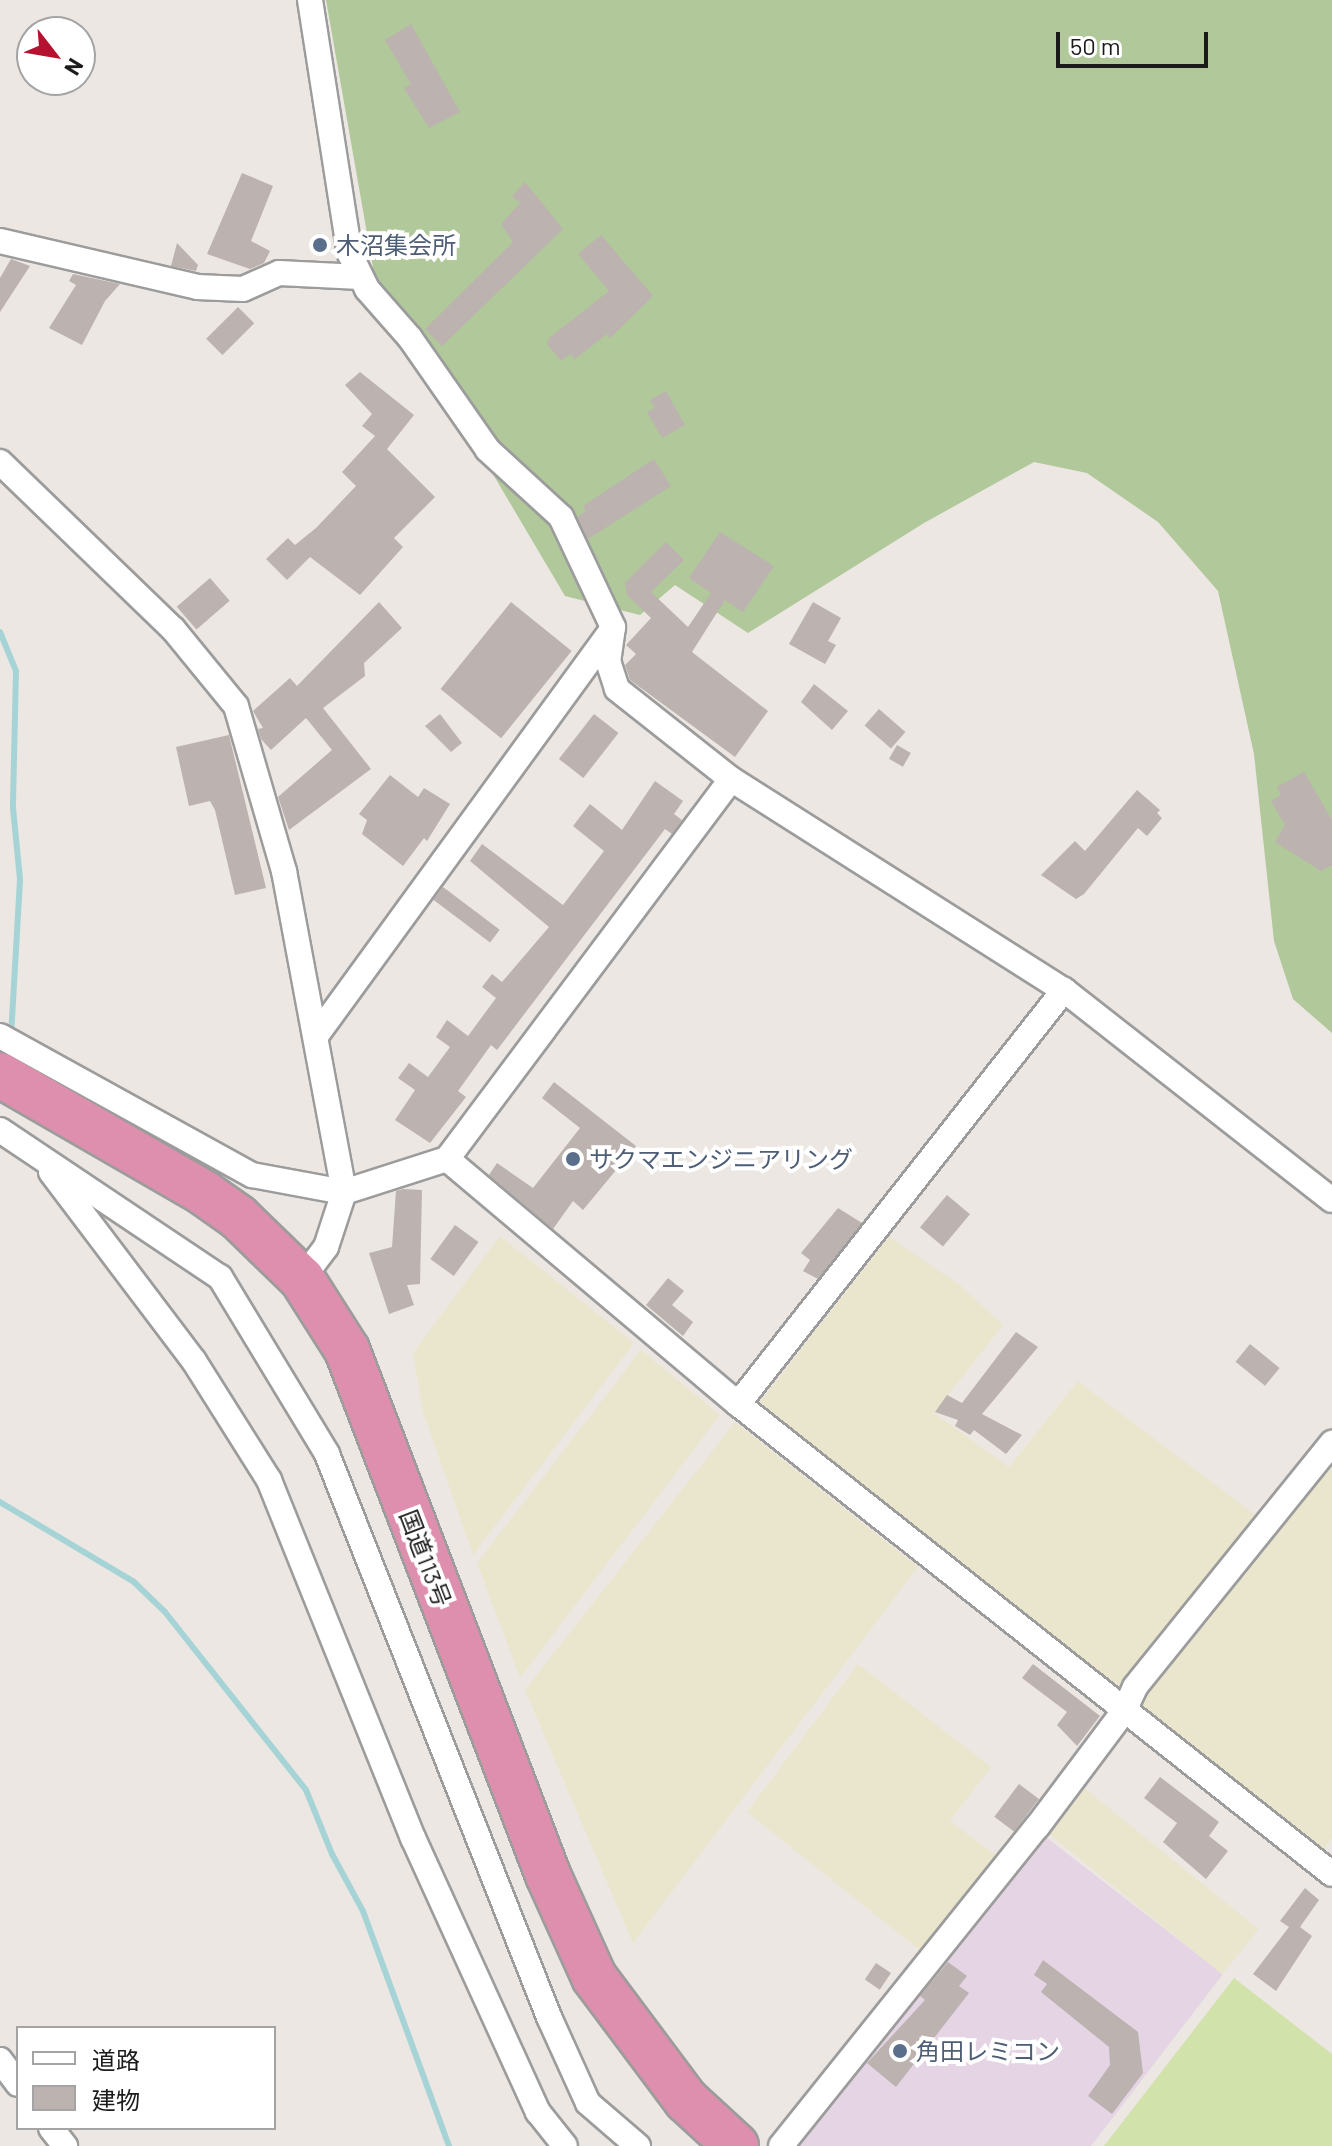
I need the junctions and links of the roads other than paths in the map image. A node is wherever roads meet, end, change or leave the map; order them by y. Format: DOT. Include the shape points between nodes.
graph roads {
  1 [pos="310,0"];
  2 [pos="0,241"];
  3 [pos="360,277"];
  4 [pos="0,462"];
  5 [pos="613,627"];
  6 [pos="731,779"];
  7 [pos="1064,990"];
  8 [pos="0,1036"];
  9 [pos="316,1036"];
  10 [pos="11,1062"];
  11 [pos="0,1130"];
  12 [pos="35,1151"];
  13 [pos="447,1159"];
  14 [pos="344,1192"];
  15 [pos="1332,1200"];
  16 [pos="302,1279"];
  17 [pos="738,1404"];
  18 [pos="1332,1443"];
  19 [pos="1124,1711"];
  20 [pos="1332,1874"];
  21 [pos="0,2060"];
  22 [pos="16,2081"];
  23 [pos="53,2130"];
  24 [pos="65,2146"];
  25 [pos="565,2146"];
  26 [pos="638,2146"];
  27 [pos="736,2146"];
  28 [pos="781,2146"];
  1 -- 3 [label="street" via="350,254"];
  2 -- 3 [label="street" via="197,287 243,289 279,273"];
  3 -- 5 [label="street" via="488,450 561,517"];
  4 -- 9 [label="street" via="173,629 236,706 284,871"];
  5 -- 6 [label="street" via="608,661 617,689"];
  5 -- 9 [label="street"];
  6 -- 7 [label="street"];
  6 -- 13 [label="street"];
  7 -- 15 [label="street"];
  7 -- 17 [label="street"];
  8 -- 10 [label="street"];
  9 -- 14 [label="street"];
  10 -- 14 [label="street" via="252,1175"];
  10 -- 16 [label="highway, 国道113号" via="238,1217"];
  11 -- 12 [label="street"];
  12 -- 25 [label="street" via="194,1361 269,1480 413,1838 538,2112"];
  12 -- 26 [label="street" via="163,1244 220,1277 285,1382 327,1454 549,2017 588,2103"];
  13 -- 14 [label="street"];
  13 -- 17 [label="street"];
  14 -- 16 [label="street" via="326,1247"];
  16 -- 27 [label="highway, 国道113号" via="347,1350 548,1875 594,1977 686,2100"];
  17 -- 19 [label="street"];
  18 -- 19 [label="street" via="1135,1687"];
  19 -- 20 [label="street"];
  19 -- 28 [label="street"];
  21 -- 22 [label="street"];
  23 -- 24 [label="street"];
}
